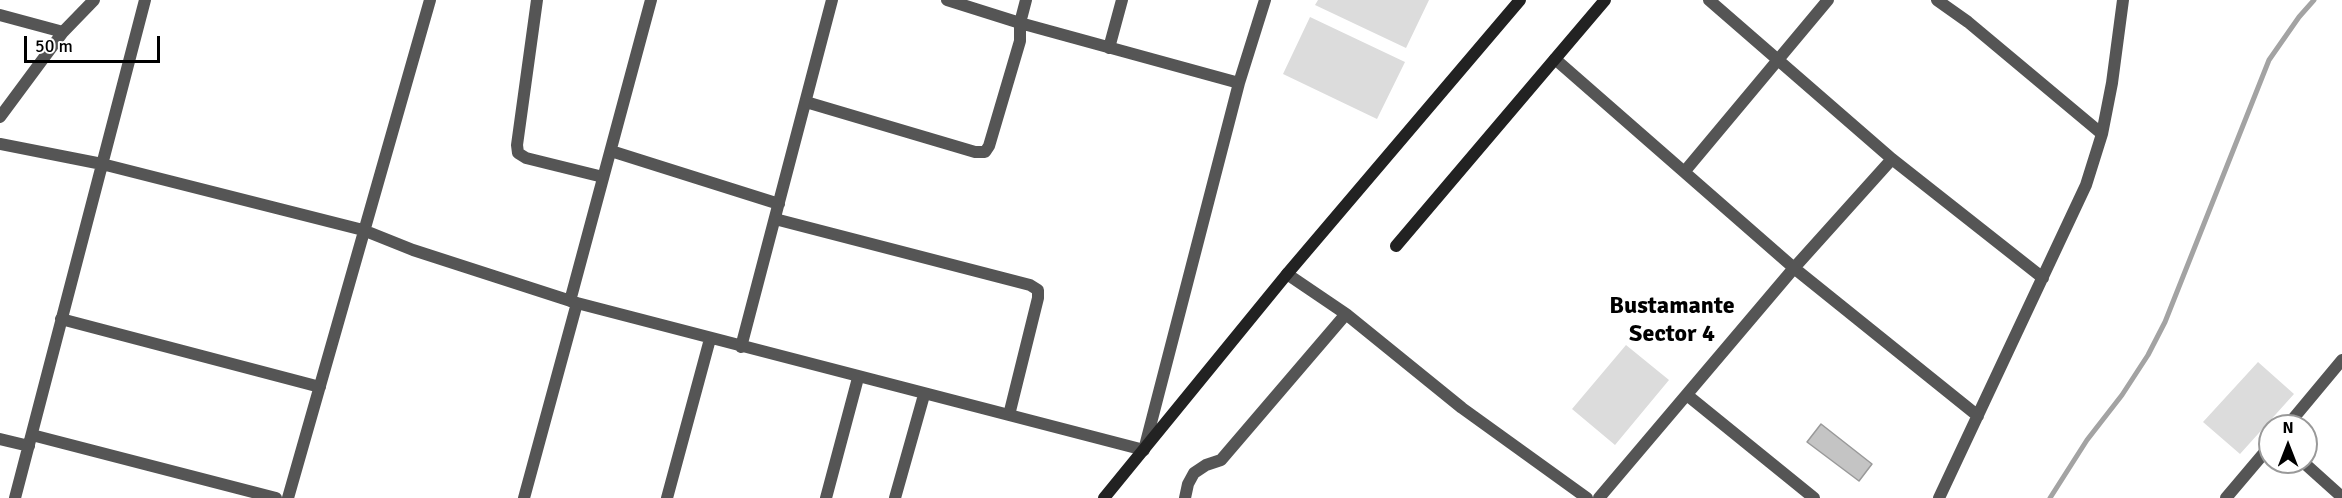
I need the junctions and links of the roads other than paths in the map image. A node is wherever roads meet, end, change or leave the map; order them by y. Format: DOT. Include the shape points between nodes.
graph roads {
  1 [pos="94,0"];
  2 [pos="145,0"];
  3 [pos="430,0"];
  4 [pos="537,0"];
  5 [pos="651,0"];
  6 [pos="832,0"];
  7 [pos="947,0"];
  8 [pos="1026,0"];
  9 [pos="1122,0"];
  10 [pos="1265,0"];
  11 [pos="1520,0"];
  12 [pos="1605,0"];
  13 [pos="1708,0"];
  14 [pos="1828,0"];
  15 [pos="1937,0"];
  16 [pos="2123,0"];
  17 [pos="0,15"];
  18 [pos="1020,23"];
  19 [pos="63,32"];
  20 [pos="1109,48"];
  21 [pos="1555,59"];
  22 [pos="1778,59"];
  23 [pos="1239,83"];
  24 [pos="806,102"];
  25 [pos="0,117"];
  26 [pos="2102,134"];
  27 [pos="0,144"];
  28 [pos="611,151"];
  29 [pos="1892,159"];
  30 [pos="102,164"];
  31 [pos="1685,171"];
  32 [pos="603,177"];
  33 [pos="779,204"];
  34 [pos="775,219"];
  35 [pos="363,230"];
  36 [pos="1396,246"];
  37 [pos="1794,268"];
  38 [pos="1287,274"];
  39 [pos="2043,278"];
  40 [pos="574,302"];
  41 [pos="1346,314"];
  42 [pos="61,319"];
  43 [pos="710,339"];
  44 [pos="741,347"];
  45 [pos="2342,360"];
  46 [pos="858,378"];
  47 [pos="320,387"];
  48 [pos="924,395"];
  49 [pos="1687,395"];
  50 [pos="2297,414"];
  51 [pos="1009,415"];
  52 [pos="1978,416"];
  53 [pos="0,439"];
  54 [pos="31,441"];
  55 [pos="1144,450"];
  56 [pos="2258,460"];
  57 [pos="2316,474"];
  58 [pos="2342,497"];
  59 [pos="15,498"];
  60 [pos="276,498"];
  61 [pos="288,498"];
  62 [pos="524,498"];
  63 [pos="667,498"];
  64 [pos="826,498"];
  65 [pos="895,498"];
  66 [pos="1104,498"];
  67 [pos="1185,498"];
  68 [pos="1587,498"];
  69 [pos="1599,498"];
  70 [pos="1814,498"];
  71 [pos="1939,498"];
  72 [pos="2226,498"];
  1 -- 19 [label="street"];
  2 -- 30 [label="street"];
  3 -- 35 [label="street"];
  4 -- 32 [label="street" via="518,153"];
  5 -- 28 [label="street"];
  6 -- 24 [label="street"];
  7 -- 18 [label="street"];
  8 -- 18 [label="street"];
  9 -- 20 [label="street"];
  10 -- 23 [label="street"];
  11 -- 38 [label="street"];
  12 -- 21 [label="street"];
  13 -- 22 [label="street"];
  14 -- 22 [label="street"];
  15 -- 26 [label="street"];
  16 -- 26 [label="street"];
  17 -- 19 [label="street"];
  18 -- 20 [label="street"];
  18 -- 24 [label="street" via="1020,41 985,152"];
  19 -- 25 [label="street"];
  20 -- 23 [label="street"];
  21 -- 31 [label="street"];
  21 -- 36 [label="street"];
  22 -- 29 [label="street"];
  22 -- 31 [label="street"];
  23 -- 55 [label="street"];
  24 -- 33 [label="street"];
  26 -- 39 [label="street" via="2086,185"];
  27 -- 30 [label="street"];
  28 -- 32 [label="street"];
  28 -- 33 [label="street"];
  29 -- 37 [label="street"];
  29 -- 39 [label="street"];
  30 -- 35 [label="street"];
  30 -- 42 [label="street"];
  31 -- 37 [label="street"];
  32 -- 40 [label="street"];
  33 -- 34 [label="street"];
  34 -- 44 [label="street"];
  34 -- 51 [label="street" via="1038,290"];
  35 -- 40 [label="street"];
  35 -- 47 [label="street"];
  37 -- 49 [label="street"];
  37 -- 52 [label="street"];
  38 -- 41 [label="street"];
  38 -- 55 [label="street"];
  39 -- 52 [label="street"];
  40 -- 43 [label="street"];
  40 -- 62 [label="street"];
  41 -- 67 [label="street" via="1221,460 1194,473"];
  41 -- 68 [label="street" via="1462,408"];
  42 -- 47 [label="street"];
  42 -- 54 [label="street"];
  43 -- 44 [label="street"];
  43 -- 63 [label="street"];
  44 -- 46 [label="street"];
  45 -- 50 [label="street"];
  46 -- 48 [label="street"];
  46 -- 64 [label="street"];
  47 -- 61 [label="street"];
  48 -- 51 [label="street"];
  48 -- 65 [label="street"];
  49 -- 69 [label="street"];
  49 -- 70 [label="street"];
  51 -- 55 [label="street"];
  52 -- 71 [label="street"];
  53 -- 54 [label="street"];
  54 -- 59 [label="street"];
  54 -- 60 [label="street"];
  55 -- 66 [label="street"];
  56 -- 72 [label="street"];
  57 -- 58 [label="street"];
}
